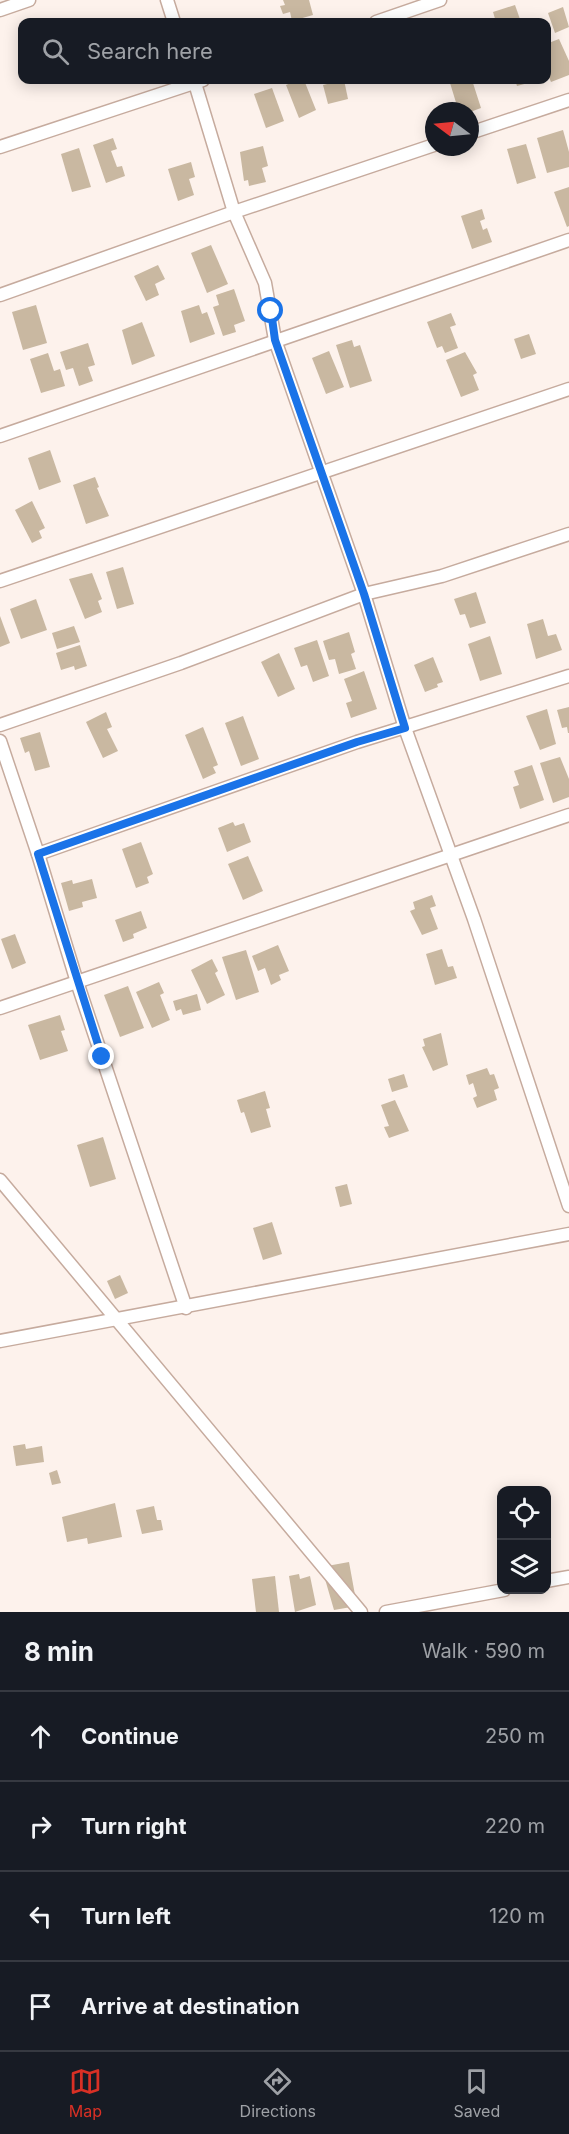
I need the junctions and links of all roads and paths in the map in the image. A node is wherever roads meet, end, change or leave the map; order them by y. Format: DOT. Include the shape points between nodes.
graph roads {
  1 [pos="29,0"];
  2 [pos="166,0"];
  3 [pos="440,0"];
  4 [pos="0,10"];
  5 [pos="173,18"];
  6 [pos="388,18"];
  7 [pos="186,84"];
  8 [pos="199,84"];
  9 [pos="569,100"];
  10 [pos="479,130"];
  11 [pos="0,147"];
  12 [pos="425,148"];
  13 [pos="234,212"];
  14 [pos="569,240"];
  15 [pos="0,295"];
  16 [pos="275,340"];
  17 [pos="569,389"];
  18 [pos="0,436"];
  19 [pos="320,474"];
  20 [pos="569,534"];
  21 [pos="0,580"];
  22 [pos="364,594"];
  23 [pos="569,676"];
  24 [pos="0,725"];
  25 [pos="405,728"];
  26 [pos="0,741"];
  27 [pos="569,815"];
  28 [pos="38,854"];
  29 [pos="449,855"];
  30 [pos="77,982"];
  31 [pos="0,1008"];
  32 [pos="0,1180"];
  33 [pos="569,1206"];
  34 [pos="569,1234"];
  35 [pos="186,1308"];
  36 [pos="114,1320"];
  37 [pos="0,1341"];
  38 [pos="569,1577"];
  39 [pos="551,1580"];
  40 [pos="497,1591"];
  41 [pos="361,1612"];
  42 [pos="386,1612"];
  1 -- 4 [label="street"];
  2 -- 5 [label="street"];
  3 -- 6 [label="street"];
  7 -- 11 [label="street"];
  8 -- 13 [label="street"];
  9 -- 10 [label="street"];
  12 -- 13 [label="street"];
  13 -- 15 [label="street"];
  13 -- 16 [label="street" via="265,283"];
  14 -- 16 [label="street"];
  16 -- 18 [label="street"];
  16 -- 19 [label="street"];
  17 -- 19 [label="street"];
  19 -- 21 [label="street"];
  19 -- 22 [label="street"];
  20 -- 22 [label="street" via="442,576"];
  22 -- 24 [label="street"];
  22 -- 25 [label="street"];
  23 -- 25 [label="street"];
  25 -- 28 [label="street"];
  25 -- 29 [label="street"];
  26 -- 28 [label="street"];
  27 -- 29 [label="street"];
  28 -- 30 [label="street"];
  29 -- 30 [label="street"];
  29 -- 33 [label="street"];
  30 -- 31 [label="street"];
  30 -- 35 [label="street"];
  32 -- 36 [label="street"];
  34 -- 35 [label="street"];
  35 -- 36 [label="street"];
  36 -- 37 [label="street"];
  36 -- 41 [label="street"];
  38 -- 39 [label="street"];
  40 -- 42 [label="street"];
}
